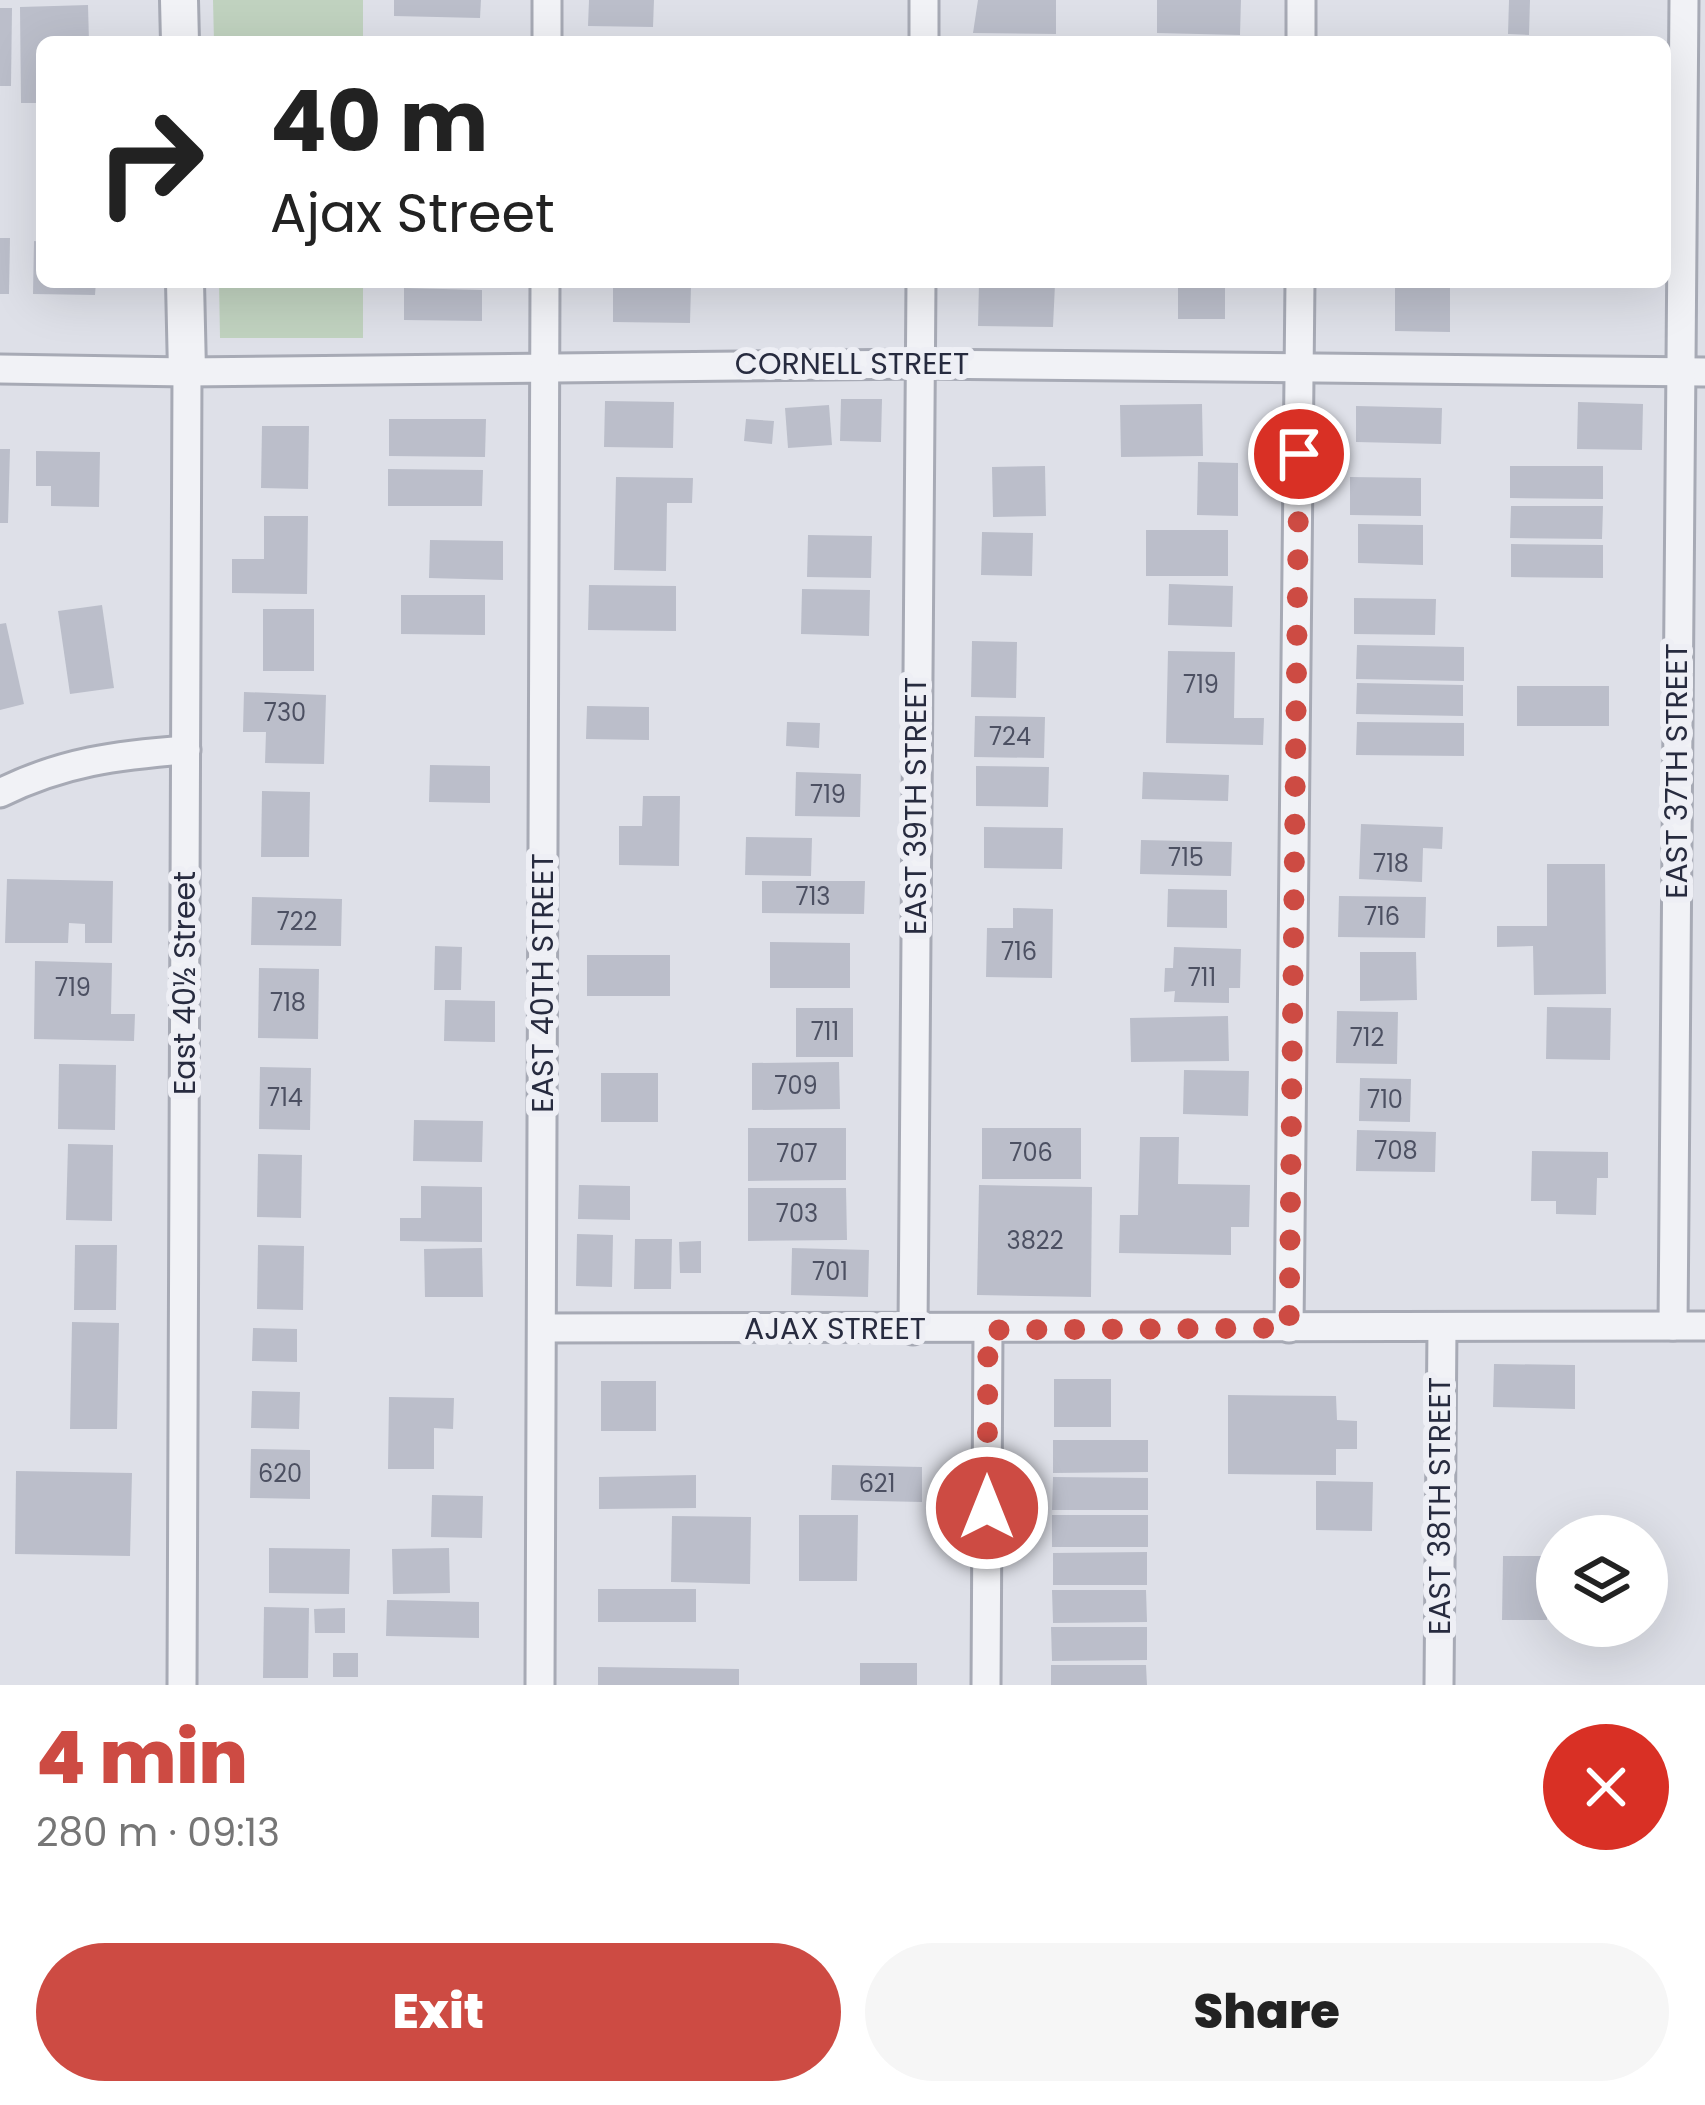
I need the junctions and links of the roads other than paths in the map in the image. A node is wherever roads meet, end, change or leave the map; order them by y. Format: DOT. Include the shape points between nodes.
graph roads {
  1 [pos="179,0"];
  2 [pos="547,0"];
  3 [pos="924,0"];
  4 [pos="1301,0"];
  5 [pos="1684,0"];
  6 [pos="180,36"];
  7 [pos="547,36"];
  8 [pos="924,36"];
  9 [pos="1301,36"];
  10 [pos="185,288"];
  11 [pos="545,288"];
  12 [pos="920,288"];
  13 [pos="1300,288"];
  14 [pos="919,364"];
  15 [pos="544,365"];
  16 [pos="1300,367"];
  17 [pos="0,368"];
  18 [pos="187,372"];
  19 [pos="1692,372"];
  20 [pos="186,750"];
  21 [pos="0,793"];
  22 [pos="1673,1326"];
  23 [pos="1705,1326"];
  24 [pos="542,1328"];
  25 [pos="1289,1328"];
  26 [pos="1442,1328"];
  27 [pos="913,1330"];
  28 [pos="988,1330"];
  29 [pos="182,1685"];
  30 [pos="539,1685"];
  31 [pos="986,1685"];
  32 [pos="1439,1685"];
  1 -- 6 [label="street"];
  2 -- 7 [label="street"];
  3 -- 8 [label="street"];
  4 -- 9 [label="street"];
  5 -- 19 [label="street, EAST 37TH STREET"];
  10 -- 18 [label="street, East 40½ Street"];
  11 -- 15 [label="street, EAST 40TH STREET"];
  12 -- 14 [label="street, EAST 39TH STREET"];
  13 -- 16 [label="street"];
  14 -- 15 [label="street, CORNELL STREET"];
  14 -- 16 [label="street, CORNELL STREET"];
  14 -- 27 [label="street, EAST 39TH STREET"];
  15 -- 18 [label="street, CORNELL STREET"];
  15 -- 24 [label="street, EAST 40TH STREET"];
  16 -- 19 [label="street, CORNELL STREET"];
  16 -- 25 [label="street"];
  17 -- 18 [label="street, CORNELL STREET"];
  18 -- 20 [label="street, East 40½ Street"];
  19 -- 22 [label="street, EAST 37TH STREET"];
  20 -- 21 [label="street" via="54,767"];
  20 -- 29 [label="street, East 40½ Street"];
  22 -- 23 [label="street, AJAX STREET"];
  22 -- 26 [label="street, AJAX STREET"];
  24 -- 27 [label="street, AJAX STREET"];
  24 -- 30 [label="street, EAST 40TH STREET"];
  25 -- 26 [label="street, AJAX STREET"];
  25 -- 28 [label="street, AJAX STREET"];
  26 -- 32 [label="street, EAST 38TH STREET"];
  27 -- 28 [label="street, AJAX STREET"];
  28 -- 31 [label="street"];
}
